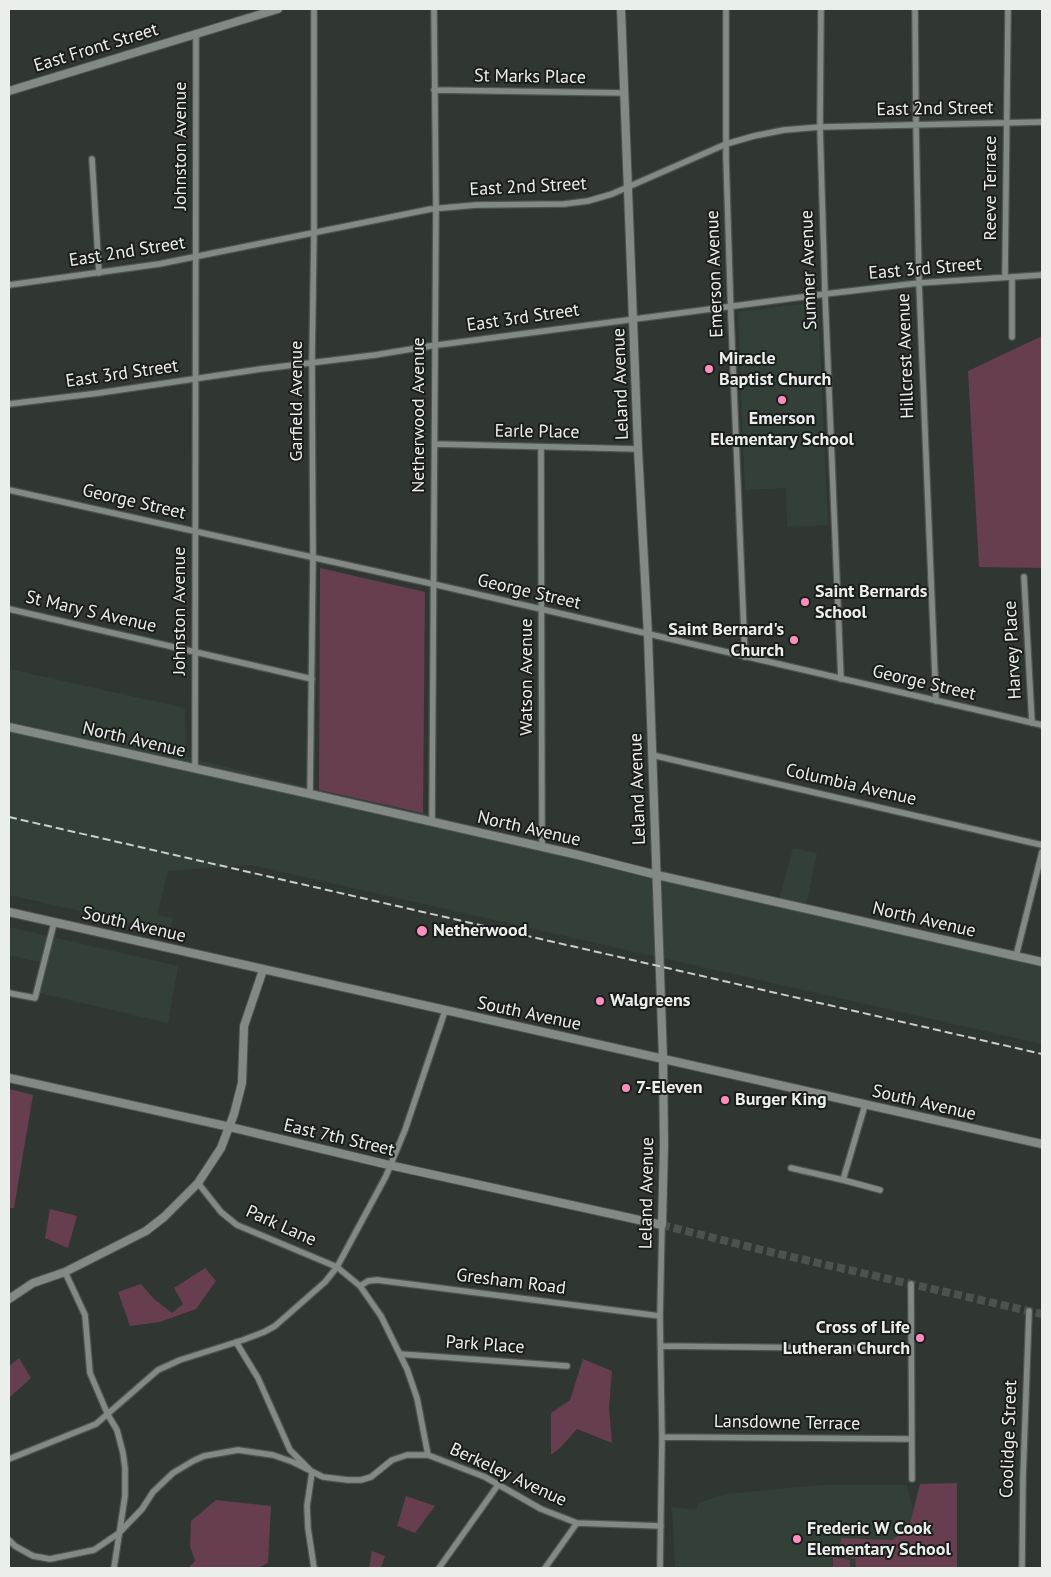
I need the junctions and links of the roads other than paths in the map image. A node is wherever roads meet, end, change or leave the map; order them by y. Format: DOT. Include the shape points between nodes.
graph roads {
  1 [pos="278,9"];
  2 [pos="314,9"];
  3 [pos="434,9"];
  4 [pos="621,9"];
  5 [pos="726,9"];
  6 [pos="821,9"];
  7 [pos="915,9"];
  8 [pos="1008,9"];
  9 [pos="196,34"];
  10 [pos="434,90"];
  11 [pos="9,91"];
  12 [pos="625,93"];
  13 [pos="1007,122"];
  14 [pos="1042,122"];
  15 [pos="916,125"];
  16 [pos="820,126"];
  17 [pos="726,144"];
  18 [pos="92,159"];
  19 [pos="628,187"];
  20 [pos="436,208"];
  21 [pos="314,233"];
  22 [pos="195,257"];
  23 [pos="99,273"];
  24 [pos="1042,275"];
  25 [pos="1009,276"];
  26 [pos="919,283"];
  27 [pos="9,285"];
  28 [pos="824,294"];
  29 [pos="731,307"];
  30 [pos="634,319"];
  31 [pos="1012,337"];
  32 [pos="435,345"];
  33 [pos="312,363"];
  34 [pos="195,379"];
  35 [pos="9,404"];
  36 [pos="435,444"];
  37 [pos="542,448"];
  38 [pos="638,449"];
  39 [pos="9,490"];
  40 [pos="195,531"];
  41 [pos="313,558"];
  42 [pos="1024,577"];
  43 [pos="433,584"];
  44 [pos="9,609"];
  45 [pos="542,610"];
  46 [pos="648,635"];
  47 [pos="195,652"];
  48 [pos="745,657"];
  49 [pos="312,679"];
  50 [pos="841,679"];
  51 [pos="936,701"];
  52 [pos="1032,723"];
  53 [pos="1042,725"];
  54 [pos="9,727"];
  55 [pos="652,754"];
  56 [pos="195,769"];
  57 [pos="310,794"];
  58 [pos="432,822"];
  59 [pos="1042,844"];
  60 [pos="542,847"];
  61 [pos="1042,852"];
  62 [pos="657,875"];
  63 [pos="9,912"];
  64 [pos="54,923"];
  65 [pos="1016,956"];
  66 [pos="1042,962"];
  67 [pos="263,970"];
  68 [pos="9,993"];
  69 [pos="445,1011"];
  70 [pos="663,1058"];
  71 [pos="9,1078"];
  72 [pos="865,1105"];
  73 [pos="230,1127"];
  74 [pos="1042,1144"];
  75 [pos="390,1166"];
  76 [pos="790,1168"];
  77 [pos="843,1180"];
  78 [pos="198,1183"];
  79 [pos="880,1190"];
  80 [pos="662,1225"];
  81 [pos="338,1267"];
  82 [pos="65,1272"];
  83 [pos="911,1284"];
  84 [pos="360,1286"];
  85 [pos="9,1299"];
  86 [pos="1029,1311"];
  87 [pos="660,1316"];
  88 [pos="236,1342"];
  89 [pos="661,1346"];
  90 [pos="911,1349"];
  91 [pos="400,1354"];
  92 [pos="567,1366"];
  93 [pos="108,1415"];
  94 [pos="662,1437"];
  95 [pos="911,1439"];
  96 [pos="428,1455"];
  97 [pos="9,1459"];
  98 [pos="312,1472"];
  99 [pos="912,1478"];
  100 [pos="498,1485"];
  101 [pos="576,1522"];
  102 [pos="661,1526"];
  103 [pos="119,1533"];
  104 [pos="9,1540"];
  105 [pos="114,1568"];
  106 [pos="314,1568"];
  107 [pos="439,1568"];
  108 [pos="545,1568"];
  109 [pos="660,1568"];
  110 [pos="1022,1568"];
  1 -- 9 [label="street, East Front Street"];
  2 -- 21 [label="street, Garfield Avenue"];
  3 -- 10 [label="street, Netherwood Avenue"];
  4 -- 12 [label="street, Leland Avenue"];
  5 -- 17 [label="street, Emerson Avenue"];
  6 -- 16 [label="street, Sumner Avenue"];
  7 -- 15 [label="street, Hillcrest Avenue"];
  8 -- 13 [label="street, Reeve Terrace"];
  9 -- 11 [label="street, East Front Street"];
  9 -- 22 [label="street, Johnston Avenue"];
  10 -- 12 [label="street, St Marks Place"];
  10 -- 20 [label="street, Netherwood Avenue"];
  12 -- 19 [label="street, Leland Avenue"];
  13 -- 14 [label="street, East 2nd Street"];
  13 -- 15 [label="street, East 2nd Street"];
  13 -- 25 [label="street, Reeve Terrace"];
  15 -- 16 [label="street, East 2nd Street"];
  15 -- 26 [label="street, Hillcrest Avenue"];
  16 -- 17 [label="street, East 2nd Street" via="772,132"];
  16 -- 28 [label="street, Sumner Avenue"];
  17 -- 19 [label="street, East 2nd Street"];
  17 -- 29 [label="street, Emerson Avenue"];
  18 -- 23 [label="street"];
  19 -- 20 [label="street, East 2nd Street" via="570,204"];
  19 -- 30 [label="street, Leland Avenue"];
  20 -- 21 [label="street, East 2nd Street"];
  20 -- 32 [label="street, Netherwood Avenue"];
  21 -- 22 [label="street, East 2nd Street"];
  21 -- 33 [label="street, Garfield Avenue"];
  22 -- 23 [label="street, East 2nd Street"];
  22 -- 34 [label="street, Johnston Avenue"];
  23 -- 27 [label="street, East 2nd Street"];
  24 -- 25 [label="street, East 3rd Street"];
  25 -- 26 [label="street, East 3rd Street"];
  25 -- 31 [label="street"];
  26 -- 28 [label="street, East 3rd Street"];
  26 -- 51 [label="street, Hillcrest Avenue"];
  28 -- 29 [label="street, East 3rd Street"];
  28 -- 50 [label="street, Sumner Avenue"];
  29 -- 30 [label="street, East 3rd Street"];
  29 -- 48 [label="street, Emerson Avenue"];
  30 -- 32 [label="street, East 3rd Street"];
  30 -- 38 [label="street, Leland Avenue"];
  32 -- 33 [label="street, East 3rd Street"];
  32 -- 36 [label="street, Netherwood Avenue"];
  33 -- 34 [label="street, East 3rd Street"];
  33 -- 41 [label="street, Garfield Avenue"];
  34 -- 35 [label="street, East 3rd Street"];
  34 -- 40 [label="street, Johnston Avenue"];
  36 -- 37 [label="street, Earle Place"];
  36 -- 43 [label="street, Netherwood Avenue"];
  37 -- 38 [label="street, Earle Place"];
  37 -- 45 [label="street, Watson Avenue"];
  38 -- 46 [label="street, Leland Avenue"];
  39 -- 40 [label="street, George Street"];
  40 -- 41 [label="street, George Street"];
  40 -- 47 [label="street, Johnston Avenue"];
  41 -- 43 [label="street, George Street"];
  41 -- 49 [label="street, Garfield Avenue"];
  42 -- 52 [label="street, Harvey Place"];
  43 -- 45 [label="street, George Street"];
  43 -- 58 [label="street, Netherwood Avenue"];
  44 -- 47 [label="street, St Mary S Avenue"];
  45 -- 46 [label="street, George Street"];
  45 -- 60 [label="street, Watson Avenue"];
  46 -- 48 [label="street, George Street"];
  46 -- 55 [label="street, Leland Avenue"];
  47 -- 49 [label="street, St Mary S Avenue"];
  47 -- 56 [label="street, Johnston Avenue"];
  48 -- 50 [label="street, George Street"];
  49 -- 57 [label="street, Garfield Avenue"];
  50 -- 51 [label="street, George Street"];
  51 -- 52 [label="street, George Street"];
  52 -- 53 [label="street, George Street"];
  54 -- 56 [label="street, North Avenue"];
  55 -- 59 [label="street, Columbia Avenue"];
  55 -- 62 [label="street, Leland Avenue"];
  56 -- 57 [label="street, North Avenue"];
  57 -- 58 [label="street, North Avenue"];
  58 -- 60 [label="street, North Avenue"];
  60 -- 62 [label="street, North Avenue"];
  61 -- 65 [label="street"];
  62 -- 65 [label="street, North Avenue"];
  62 -- 70 [label="street, Leland Avenue"];
  63 -- 64 [label="street, South Avenue"];
  64 -- 67 [label="street, South Avenue"];
  64 -- 68 [label="street" via="35,998"];
  65 -- 66 [label="street, North Avenue"];
  67 -- 69 [label="street, South Avenue"];
  67 -- 73 [label="street" via="244,1026 242,1083"];
  69 -- 70 [label="street, South Avenue"];
  69 -- 75 [label="street"];
  70 -- 72 [label="street, South Avenue"];
  70 -- 80 [label="street, Leland Avenue"];
  71 -- 73 [label="street, East 7th Street"];
  72 -- 74 [label="street, South Avenue"];
  72 -- 77 [label="street"];
  73 -- 75 [label="street, East 7th Street"];
  73 -- 78 [label="street" via="221,1148"];
  75 -- 80 [label="street, East 7th Street"];
  75 -- 81 [label="street"];
  76 -- 77 [label="street"];
  77 -- 79 [label="street"];
  78 -- 81 [label="street, Park Lane" via="221,1212 237,1225"];
  78 -- 82 [label="street" via="146,1231"];
  80 -- 87 [label="street, Leland Avenue"];
  81 -- 84 [label="street, Park Lane"];
  81 -- 88 [label="street" via="275,1326"];
  82 -- 85 [label="street" via="33,1284"];
  82 -- 93 [label="street" via="85,1314 90,1373"];
  83 -- 90 [label="street"];
  84 -- 87 [label="street, Gresham Road" via="377,1280"];
  84 -- 91 [label="street, Park Lane" via="381,1316"];
  86 -- 110 [label="street, Coolidge Street"];
  87 -- 89 [label="street, Leland Avenue"];
  88 -- 93 [label="street" via="158,1370"];
  88 -- 98 [label="street" via="258,1378 290,1450"];
  89 -- 90 [label="street"];
  89 -- 94 [label="street, Leland Avenue"];
  90 -- 95 [label="street"];
  91 -- 92 [label="street, Park Place"];
  91 -- 96 [label="street, Park Lane" via="417,1398"];
  93 -- 97 [label="street" via="96,1424"];
  93 -- 103 [label="street" via="117,1430 125,1468 125,1496"];
  94 -- 95 [label="street, Lansdowne Terrace"];
  94 -- 102 [label="street, Leland Avenue"];
  95 -- 99 [label="street"];
  96 -- 98 [label="street, Berkeley Avenue" via="407,1455 392,1460 360,1480 323,1477"];
  96 -- 100 [label="street, Berkeley Avenue" via="472,1471"];
  98 -- 103 [label="street, Berkeley Avenue" via="293,1462 256,1451 227,1451 204,1456 182,1466 164,1480"];
  98 -- 106 [label="street" via="307,1514"];
  100 -- 101 [label="street, Berkeley Avenue" via="541,1509"];
  100 -- 107 [label="street"];
  101 -- 102 [label="street, Berkeley Avenue"];
  101 -- 108 [label="street"];
  102 -- 109 [label="street, Leland Avenue"];
  103 -- 104 [label="street, Berkeley Avenue" via="94,1550 50,1559 33,1556"];
  103 -- 105 [label="street"];
}
